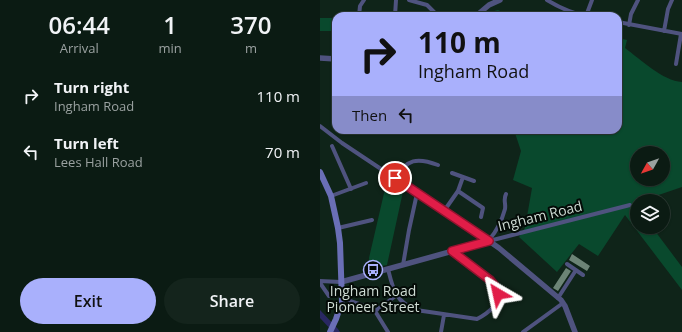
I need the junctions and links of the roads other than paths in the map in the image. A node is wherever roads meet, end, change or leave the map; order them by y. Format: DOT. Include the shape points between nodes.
graph roads {
  1 [pos="364,0"];
  2 [pos="396,0"];
  3 [pos="409,0"];
  4 [pos="500,0"];
  5 [pos="547,0"];
  6 [pos="592,0"];
  7 [pos="638,0"];
  8 [pos="672,0"];
  9 [pos="492,2"];
  10 [pos="359,12"];
  11 [pos="395,12"];
  12 [pos="434,12"];
  13 [pos="479,12"];
  14 [pos="570,12"];
  15 [pos="588,12"];
  16 [pos="622,23"];
  17 [pos="630,25"];
  18 [pos="664,31"];
  19 [pos="681,34"];
  20 [pos="320,58"];
  21 [pos="332,59"];
  22 [pos="676,64"];
  23 [pos="320,126"];
  24 [pos="332,146"];
  25 [pos="433,157"];
  26 [pos="432,163"];
  27 [pos="438,165"];
  28 [pos="320,172"];
  29 [pos="452,173"];
  30 [pos="463,177"];
  31 [pos="395,178"];
  32 [pos="474,181"];
  33 [pos="366,183"];
  34 [pos="351,189"];
  35 [pos="458,191"];
  36 [pos="506,194"];
  37 [pos="331,196"];
  38 [pos="416,198"];
  39 [pos="630,205"];
  40 [pos="444,211"];
  41 [pos="481,217"];
  42 [pos="372,220"];
  43 [pos="338,228"];
  44 [pos="489,241"];
  45 [pos="452,251"];
  46 [pos="567,264"];
  47 [pos="403,265"];
  48 [pos="388,269"];
  49 [pos="576,270"];
  50 [pos="583,275"];
  51 [pos="320,282"];
  52 [pos="341,282"];
  53 [pos="329,296"];
  54 [pos="397,296"];
  55 [pos="342,298"];
  56 [pos="558,298"];
  57 [pos="563,303"];
  58 [pos="375,311"];
  59 [pos="444,315"];
  60 [pos="330,332"];
  61 [pos="388,332"];
  62 [pos="441,332"];
  63 [pos="522,332"];
  64 [pos="575,332"];
  1 -- 10 [label="street"];
  2 -- 11 [label="street"];
  3 -- 12 [label="street" via="427,5"];
  4 -- 9 [label="street"];
  5 -- 14 [label="street"];
  6 -- 15 [label="street"];
  7 -- 17 [label="street" via="631,14"];
  8 -- 18 [label="street"];
  9 -- 13 [label="street"];
  16 -- 17 [label="street"];
  17 -- 18 [label="street"];
  18 -- 19 [label="street"];
  19 -- 22 [label="street"];
  20 -- 21 [label="street"];
  23 -- 31 [label="street"];
  24 -- 34 [label="street"];
  25 -- 26 [label="street"];
  26 -- 27 [label="street"];
  26 -- 31 [label="street" via="418,160 410,162"];
  28 -- 37 [label="main road"];
  29 -- 30 [label="street"];
  30 -- 32 [label="street"];
  30 -- 35 [label="street"];
  31 -- 40 [label="street"];
  33 -- 34 [label="street"];
  34 -- 37 [label="street"];
  35 -- 40 [label="street"];
  35 -- 41 [label="street" via="483,208"];
  36 -- 44 [label="street" via="505,208"];
  37 -- 43 [label="main road"];
  38 -- 47 [label="street"];
  39 -- 44 [label="street, Ingham Road"];
  40 -- 44 [label="street"];
  42 -- 43 [label="street"];
  43 -- 52 [label="main road"];
  44 -- 45 [label="street, Ingham Road"];
  44 -- 56 [label="street"];
  45 -- 47 [label="street, Ingham Road"];
  45 -- 59 [label="street" via="490,280 496,288 498,297 495,305 477,319"];
  46 -- 49 [label="street"];
  47 -- 48 [label="street, Ingham Road"];
  48 -- 52 [label="street, Ingham Road"];
  48 -- 54 [label="street"];
  49 -- 50 [label="street"];
  49 -- 56 [label="street"];
  51 -- 52 [label="street"];
  51 -- 53 [label="street"];
  52 -- 55 [label="main road"];
  54 -- 58 [label="street"];
  54 -- 59 [label="street" via="411,308"];
  55 -- 58 [label="street"];
  55 -- 60 [label="main road"];
  56 -- 57 [label="street"];
  57 -- 63 [label="street"];
  57 -- 64 [label="street"];
  58 -- 61 [label="street"];
  59 -- 62 [label="street"];
}
